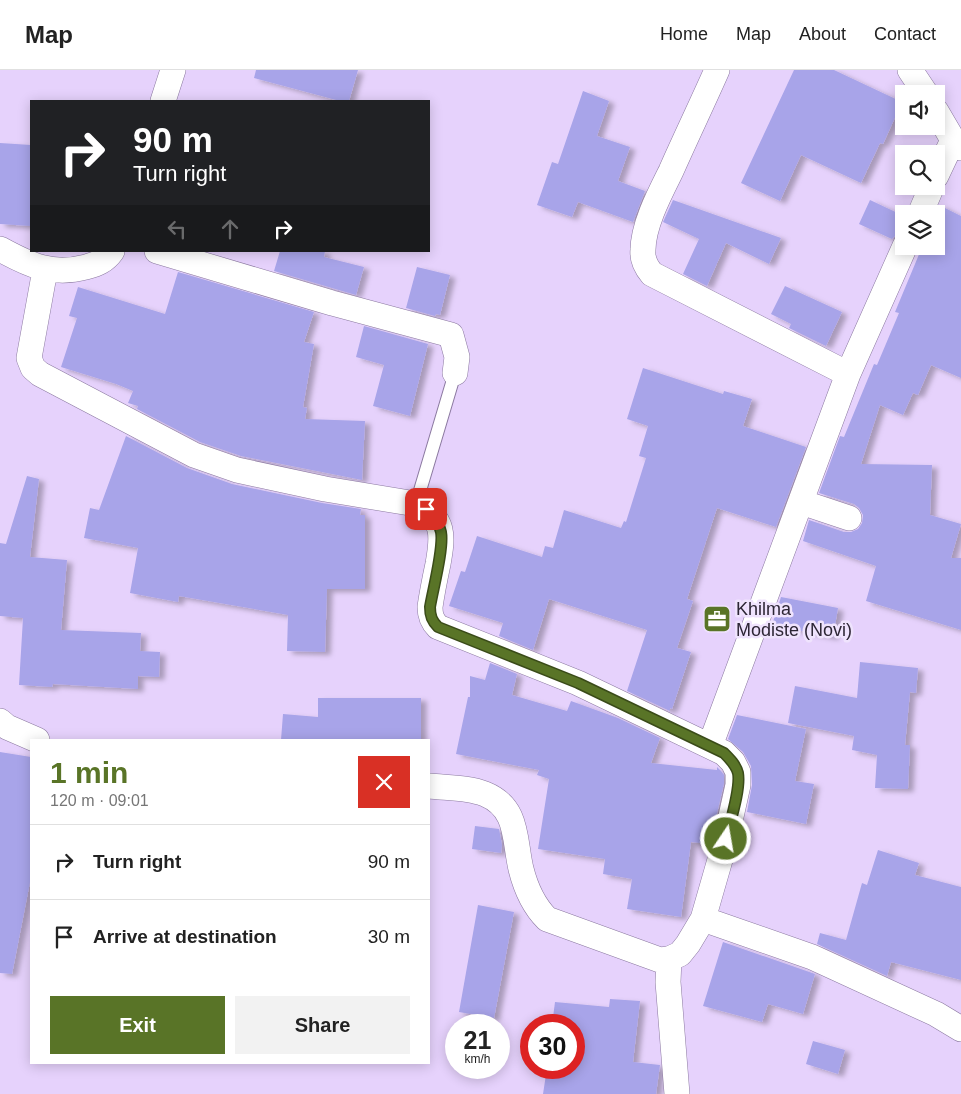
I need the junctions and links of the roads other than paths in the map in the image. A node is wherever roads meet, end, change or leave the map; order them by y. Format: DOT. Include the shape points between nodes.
graph roads {
  1 [pos="173,70"];
  2 [pos="718,70"];
  3 [pos="910,70"];
  4 [pos="920,85"];
  5 [pos="163,100"];
  6 [pos="945,125"];
  7 [pos="957,144"];
  8 [pos="945,162"];
  9 [pos="0,249"];
  10 [pos="111,252"];
  11 [pos="161,252"];
  12 [pos="901,255"];
  13 [pos="45,270"];
  14 [pos="455,373"];
  15 [pos="848,374"];
  16 [pos="801,502"];
  17 [pos="416,504"];
  18 [pos="849,518"];
  19 [pos="0,721"];
  20 [pos="35,739"];
  21 [pos="710,746"];
  22 [pos="430,786"];
  23 [pos="704,919"];
  24 [pos="669,959"];
  25 [pos="961,1029"];
  26 [pos="677,1094"];
  1 -- 5 [label="street"];
  2 -- 15 [label="street" via="648,224 642,250 645,263 652,274"];
  3 -- 4 [label="street"];
  6 -- 7 [label="street"];
  7 -- 8 [label="street"];
  9 -- 13 [label="street"];
  10 -- 13 [label="street" via="101,262 88,267 72,271"];
  11 -- 14 [label="street" via="451,335 457,357"];
  12 -- 15 [label="street"];
  13 -- 17 [label="street" via="29,358 40,374 194,455 237,470"];
  14 -- 17 [label="lane"];
  15 -- 16 [label="street"];
  16 -- 18 [label="street"];
  16 -- 21 [label="street"];
  17 -- 21 [label="street" via="433,515 441,532 442,544 430,607 430,616 438,627 578,683"];
  19 -- 20 [label="street"];
  21 -- 23 [label="street" via="733,762 738,772 738,785"];
  22 -- 24 [label="street" via="466,789 485,794 502,804 514,825 528,890 536,907 547,919 647,956"];
  23 -- 24 [label="street" via="680,954"];
  23 -- 25 [label="street" via="812,957 936,1014"];
  24 -- 26 [label="street"];
}
